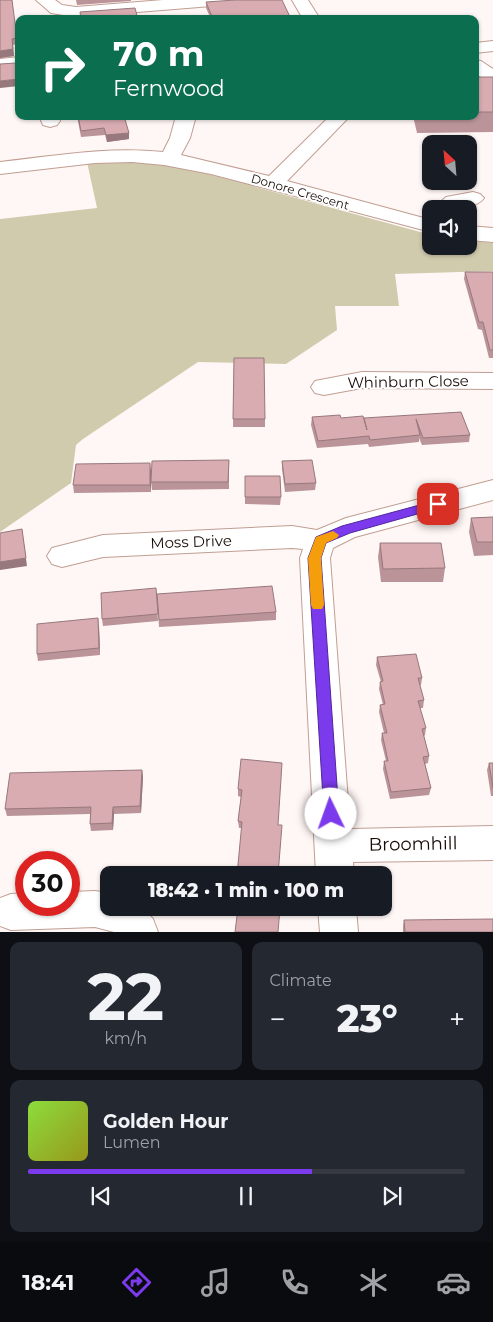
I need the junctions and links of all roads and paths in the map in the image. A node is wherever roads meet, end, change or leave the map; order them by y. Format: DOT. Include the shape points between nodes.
graph roads {
  1 [pos="44,0"];
  2 [pos="224,0"];
  3 [pos="300,0"];
  4 [pos="167,12"];
  5 [pos="309,15"];
  6 [pos="493,46"];
  7 [pos="479,48"];
  8 [pos="15,62"];
  9 [pos="0,64"];
  10 [pos="479,68"];
  11 [pos="493,80"];
  12 [pos="479,87"];
  13 [pos="185,120"];
  14 [pos="337,120"];
  15 [pos="169,159"];
  16 [pos="0,168"];
  17 [pos="273,184"];
  18 [pos="473,198"];
  19 [pos="465,200"];
  20 [pos="422,224"];
  21 [pos="477,234"];
  22 [pos="493,235"];
  23 [pos="493,381"];
  24 [pos="324,386"];
  25 [pos="493,490"];
  26 [pos="320,540"];
  27 [pos="62,556"];
  28 [pos="493,843"];
  29 [pos="334,860"];
  30 [pos="11,912"];
  31 [pos="338,916"];
  32 [pos="139,932"];
  33 [pos="339,932"];
  1 -- 4 [label="street" via="54,8 73,12"];
  2 -- 4 [label="street"];
  3 -- 5 [label="street"];
  6 -- 7 [label="street"];
  8 -- 9 [label="street"];
  10 -- 11 [label="street"];
  11 -- 12 [label="street"];
  13 -- 15 [label="street"];
  14 -- 17 [label="street"];
  15 -- 16 [label="street, Donore Crescent" via="113,157"];
  15 -- 17 [label="street, Donore Crescent"];
  17 -- 20 [label="street, Donore Crescent"];
  18 -- 19 [label="street"];
  21 -- 22 [label="street"];
  23 -- 24 [label="street, Whinburn Close" via="362,380"];
  25 -- 26 [label="street" via="346,529"];
  26 -- 27 [label="street, Moss Drive" via="292,537 102,546"];
  26 -- 29 [label="street, Broomhill" via="315,558"];
  28 -- 29 [label="street, Broomhill"];
  30 -- 32 [label="street" via="96,908 128,918"];
  31 -- 33 [label="street"];
}
